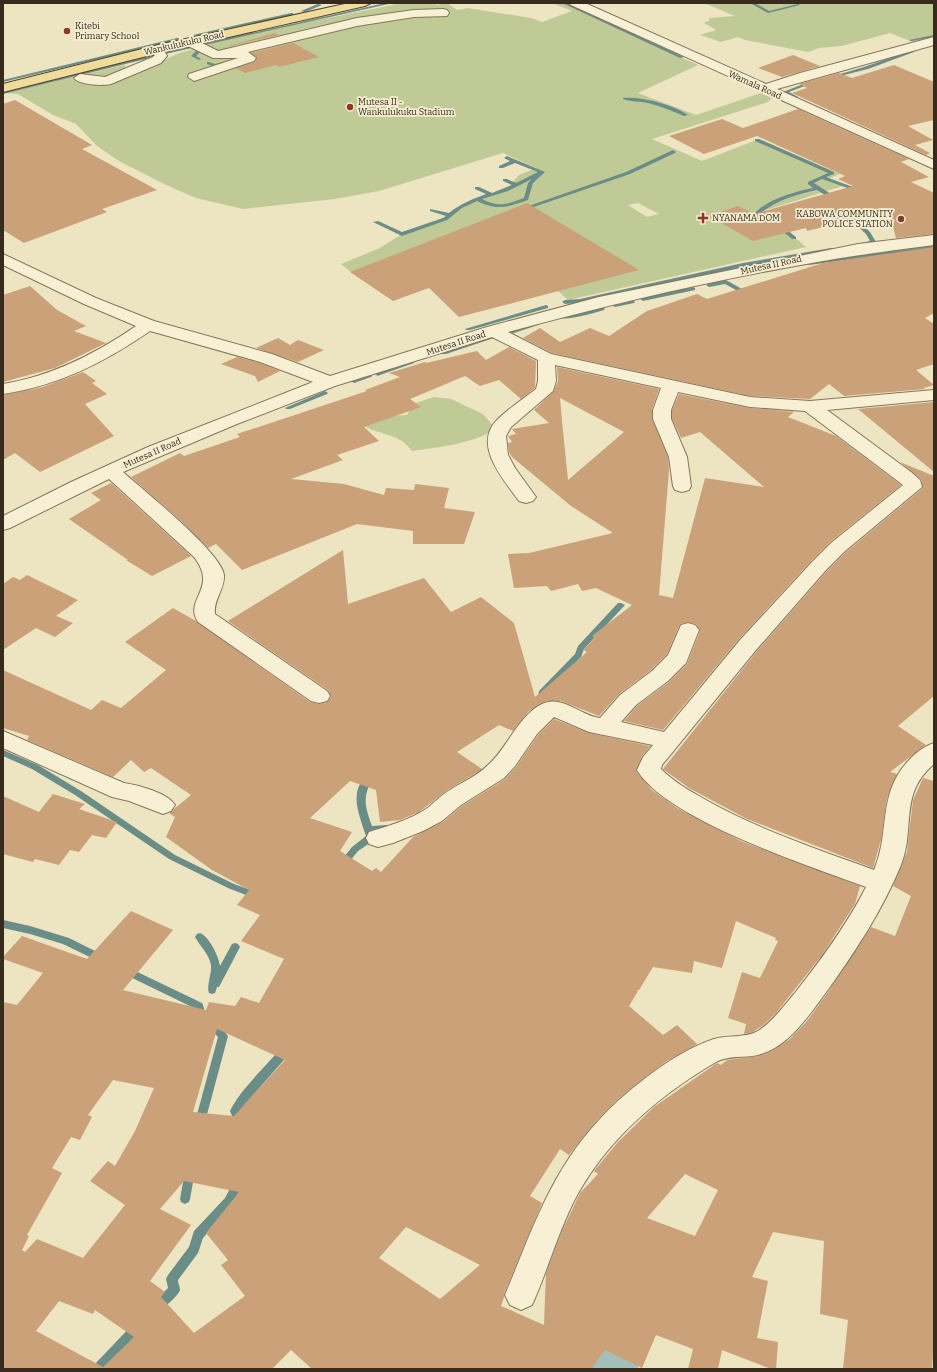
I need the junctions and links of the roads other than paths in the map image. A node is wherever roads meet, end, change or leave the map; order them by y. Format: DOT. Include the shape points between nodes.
graph roads {
  1 [pos="365,3"];
  2 [pos="575,3"];
  3 [pos="443,13"];
  4 [pos="934,41"];
  5 [pos="190,42"];
  6 [pos="158,49"];
  7 [pos="217,55"];
  8 [pos="194,77"];
  9 [pos="80,78"];
  10 [pos="3,88"];
  11 [pos="765,89"];
  12 [pos="934,165"];
  13 [pos="934,240"];
  14 [pos="3,259"];
  15 [pos="148,325"];
  16 [pos="493,331"];
  17 [pos="546,358"];
  18 [pos="330,382"];
  19 [pos="671,386"];
  20 [pos="3,389"];
  21 [pos="934,395"];
  22 [pos="810,406"];
  23 [pos="111,471"];
  24 [pos="682,486"];
  25 [pos="526,497"];
  26 [pos="3,524"];
  27 [pos="688,630"];
  28 [pos="319,696"];
  29 [pos="605,726"];
  30 [pos="3,739"];
  31 [pos="668,742"];
  32 [pos="934,751"];
  33 [pos="163,805"];
  34 [pos="378,838"];
  35 [pos="881,882"];
  36 [pos="521,1295"];
  1 -- 5 [label="main road, Wankulukuku Road"];
  2 -- 11 [label="street, Wamala Road"];
  3 -- 7 [label="street" via="420,12 383,17"];
  4 -- 11 [label="street"];
  5 -- 6 [label="main road, Wankulukuku Road"];
  5 -- 7 [label="street"];
  6 -- 9 [label="street" via="161,56 157,60 106,81"];
  6 -- 10 [label="main road, Wankulukuku Road"];
  7 -- 8 [label="street" via="242,54 250,58"];
  11 -- 12 [label="street, Wamala Road"];
  13 -- 16 [label="street, Mutesa II Road" via="858,249 778,264 593,303"];
  14 -- 15 [label="street"];
  15 -- 18 [label="street" via="266,358"];
  15 -- 20 [label="street" via="116,347 80,366 34,383"];
  16 -- 17 [label="street"];
  16 -- 18 [label="street, Mutesa II Road"];
  17 -- 19 [label="street"];
  17 -- 25 [label="street" via="547,380 544,391 503,424 497,436 499,455"];
  18 -- 23 [label="street, Mutesa II Road" via="231,420"];
  19 -- 22 [label="street" via="750,402"];
  19 -- 24 [label="street" via="662,410 662,419 678,457"];
  21 -- 22 [label="street"];
  22 -- 31 [label="street" via="904,476 913,487 838,547 819,566 748,645"];
  23 -- 26 [label="street, Mutesa II Road"];
  23 -- 28 [label="street" via="212,567 215,579 204,605 205,617"];
  27 -- 29 [label="street" via="678,658 660,676 628,700"];
  29 -- 31 [label="street"];
  29 -- 34 [label="street" via="589,724 550,709 540,717 501,766 489,777 453,799 433,816"];
  30 -- 33 [label="street" via="120,791 133,793"];
  31 -- 35 [label="street" via="650,766 653,776 662,784 714,817 747,832"];
  32 -- 35 [label="street" via="914,768 900,790 892,853"];
  35 -- 36 [label="street" via="859,923 830,965 776,1033 763,1042 724,1047 708,1053 653,1089 617,1120 592,1148 571,1179 557,1207"];
}
